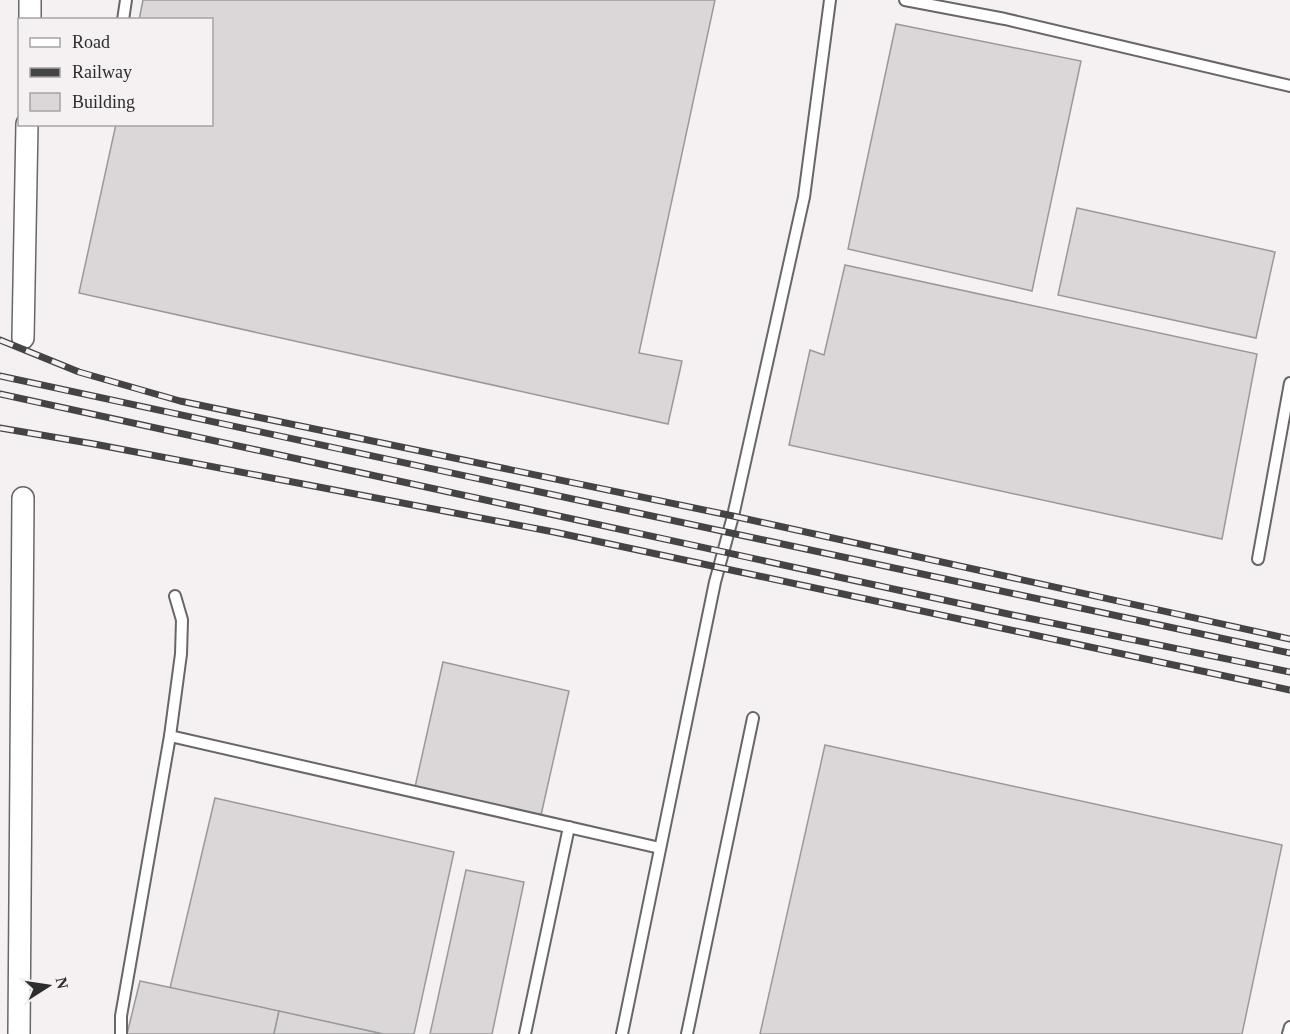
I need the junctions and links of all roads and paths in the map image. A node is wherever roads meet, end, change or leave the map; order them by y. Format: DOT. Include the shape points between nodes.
graph roads {
  1 [pos="30,0"];
  2 [pos="126,0"];
  3 [pos="830,0"];
  4 [pos="905,0"];
  5 [pos="30,18"];
  6 [pos="123,18"];
  7 [pos="1290,86"];
  8 [pos="27,126"];
  9 [pos="23,338"];
  10 [pos="1290,383"];
  11 [pos="23,498"];
  12 [pos="1258,559"];
  13 [pos="175,596"];
  14 [pos="753,718"];
  15 [pos="170,736"];
  16 [pos="569,827"];
  17 [pos="660,848"];
  18 [pos="1290,1027"];
  19 [pos="626,1033"];
  20 [pos="19,1034"];
  21 [pos="121,1034"];
  22 [pos="525,1034"];
  23 [pos="687,1034"];
  24 [pos="1288,1034"];
  1 -- 5 [label="street"];
  2 -- 6 [label="lane"];
  3 -- 17 [label="lane" via="804,197 715,582"];
  4 -- 7 [label="lane" via="1005,19"];
  8 -- 9 [label="street"];
  10 -- 12 [label="lane"];
  11 -- 20 [label="street"];
  13 -- 15 [label="lane" via="182,621 181,654"];
  14 -- 23 [label="lane"];
  15 -- 16 [label="lane"];
  15 -- 21 [label="lane"];
  16 -- 17 [label="lane"];
  16 -- 22 [label="lane"];
  17 -- 19 [label="lane"];
  18 -- 24 [label="lane"];
}
